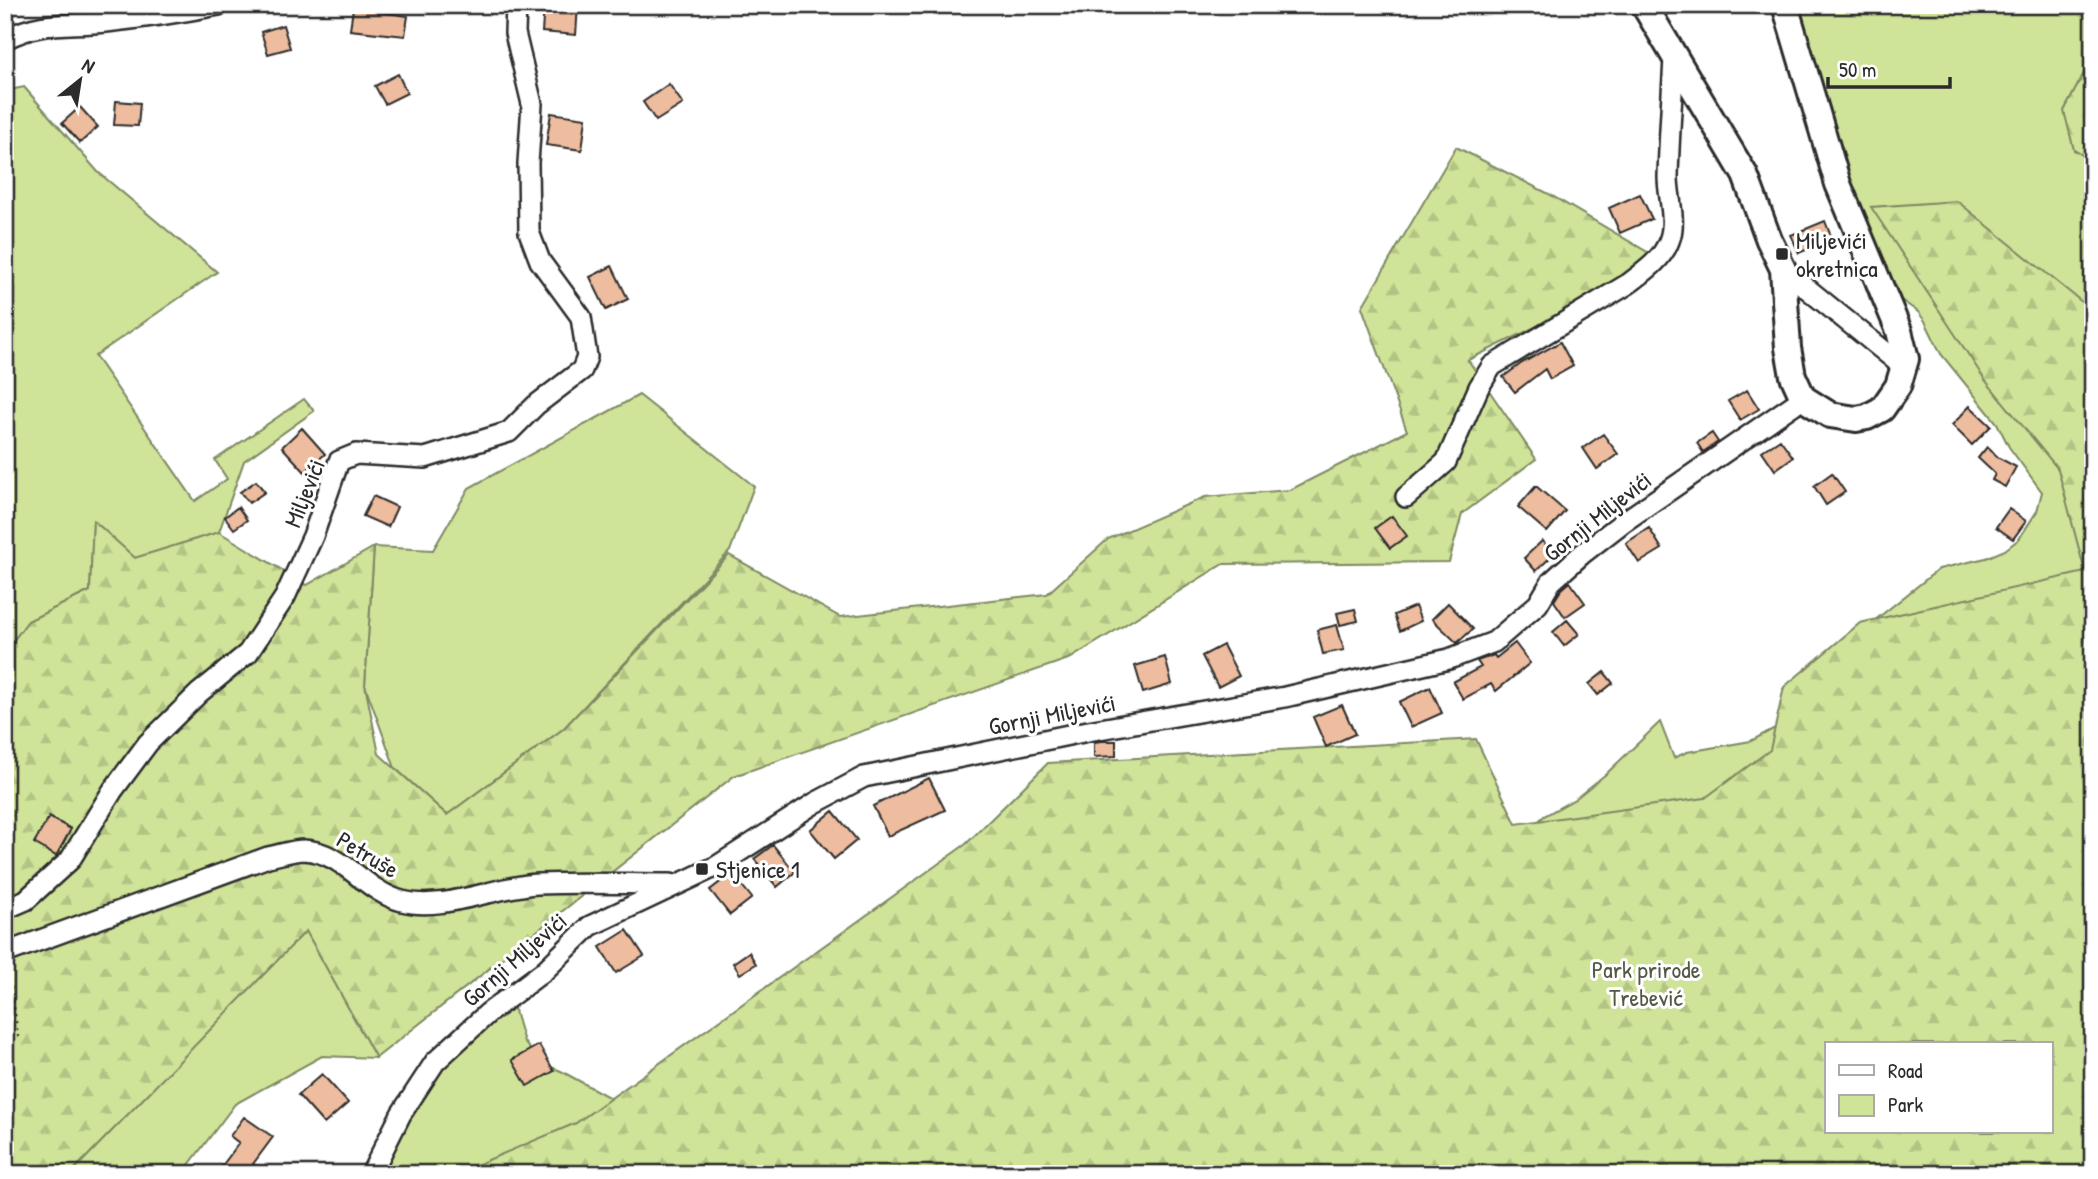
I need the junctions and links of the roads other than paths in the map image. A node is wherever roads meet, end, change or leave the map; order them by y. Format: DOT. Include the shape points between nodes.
graph roads {
  1 [pos="219,5"];
  2 [pos="516,5"];
  3 [pos="1644,5"];
  4 [pos="1785,5"];
  5 [pos="5,39"];
  6 [pos="1674,58"];
  7 [pos="1783,270"];
  8 [pos="1905,368"];
  9 [pos="1803,398"];
  10 [pos="1406,497"];
  11 [pos="679,884"];
  12 [pos="5,909"];
  13 [pos="5,953"];
  14 [pos="371,1174"];
  1 -- 5 [label="street" via="106,22 26,28"];
  2 -- 12 [label="street, Miljevići" via="514,33 532,104 529,232 540,261 581,317 587,357 582,370 499,436 425,458 356,454 340,461 285,597 248,653 148,743 69,860 26,900"];
  3 -- 6 [label="main road"];
  4 -- 8 [label="main road" via="1838,184 1899,331"];
  6 -- 7 [label="main road" via="1745,175"];
  6 -- 10 [label="street" via="1670,239 1662,254 1628,284 1492,366 1446,462"];
  7 -- 8 [label="street"];
  7 -- 9 [label="main road" via="1788,348"];
  8 -- 9 [label="main road" via="1893,395 1882,409 1867,417 1830,415"];
  9 -- 11 [label="street, Gornji Miljevići" via="1582,554 1551,582 1538,604 1494,642 1449,659 1285,697 864,777"];
  11 -- 13 [label="street, Petruše" via="536,884 424,905 400,901 372,887 335,858 301,850 268,857"];
  11 -- 14 [label="street, Gornji Miljevići" via="590,926 435,1062 401,1114"];
}
